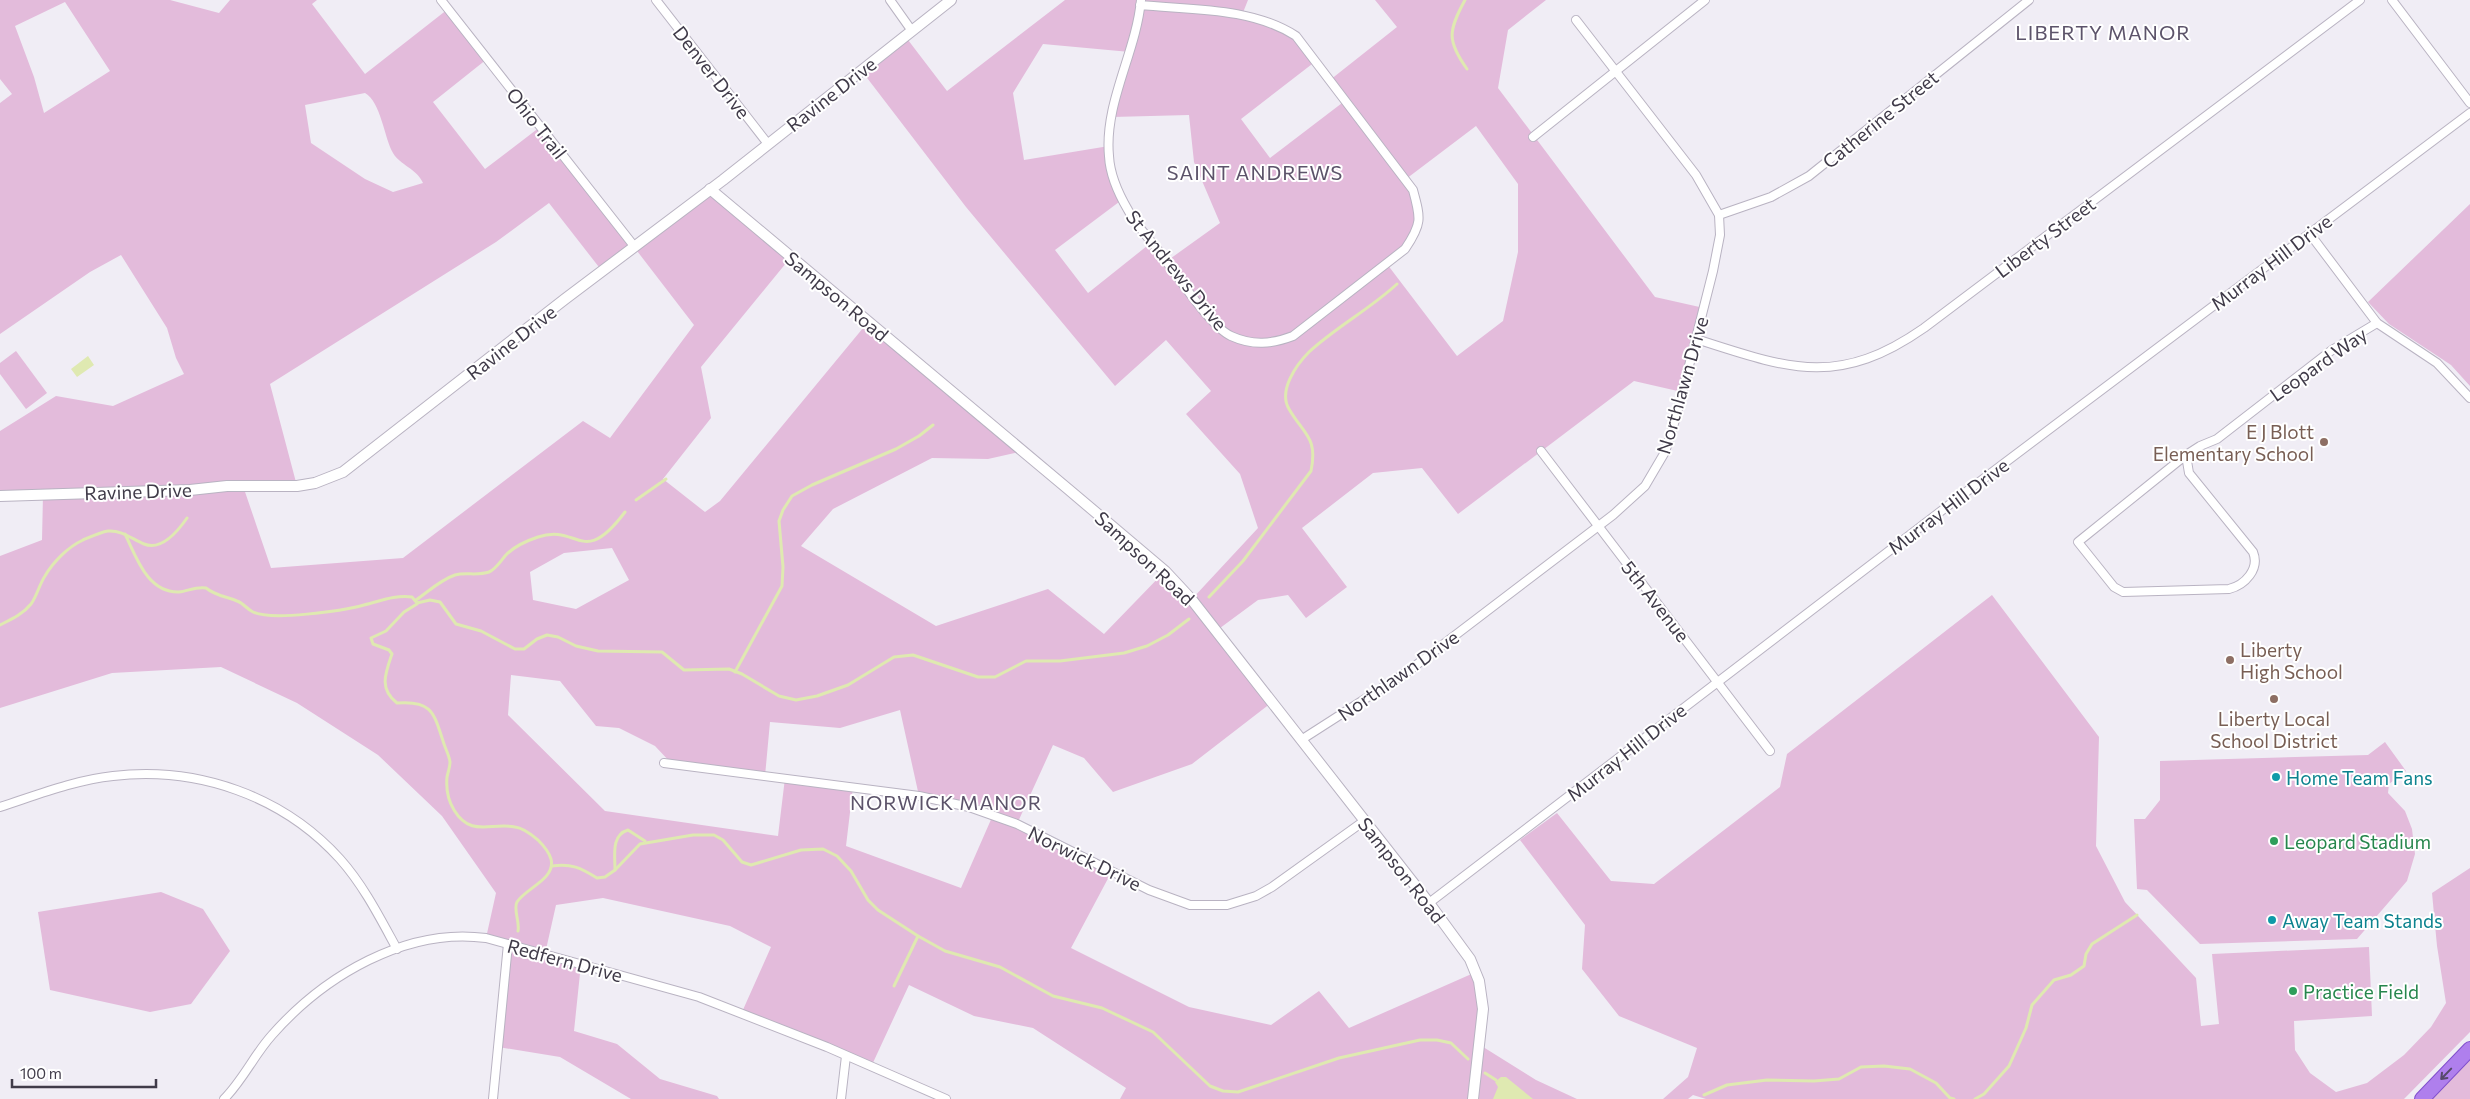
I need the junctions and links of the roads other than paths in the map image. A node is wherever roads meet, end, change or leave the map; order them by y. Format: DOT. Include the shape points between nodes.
graph roads {
  1 [pos="441,0"];
  2 [pos="656,0"];
  3 [pos="890,0"];
  4 [pos="951,0"];
  5 [pos="1705,0"];
  6 [pos="2029,0"];
  7 [pos="2360,0"];
  8 [pos="2392,0"];
  9 [pos="1141,2"];
  10 [pos="1576,20"];
  11 [pos="912,31"];
  12 [pos="1616,72"];
  13 [pos="2470,103"];
  14 [pos="2470,113"];
  15 [pos="1533,137"];
  16 [pos="768,144"];
  17 [pos="710,189"];
  18 [pos="1719,215"];
  19 [pos="2310,234"];
  20 [pos="634,246"];
  21 [pos="2377,323"];
  22 [pos="1696,339"];
  23 [pos="2470,398"];
  24 [pos="1541,451"];
  25 [pos="2186,455"];
  26 [pos="0,496"];
  27 [pos="1598,526"];
  28 [pos="1718,682"];
  29 [pos="1301,740"];
  30 [pos="1770,751"];
  31 [pos="664,763"];
  32 [pos="0,807"];
  33 [pos="1364,821"];
  34 [pos="1429,903"];
  35 [pos="508,944"];
  36 [pos="397,949"];
  37 [pos="2470,1049"];
  38 [pos="846,1056"];
  39 [pos="224,1099"];
  40 [pos="493,1099"];
  41 [pos="841,1099"];
  42 [pos="946,1099"];
  43 [pos="1473,1099"];
  44 [pos="2422,1099"];
  1 -- 20 [label="street, Ohio Trail"];
  2 -- 16 [label="street, Denver Drive"];
  3 -- 11 [label="street"];
  4 -- 11 [label="street, Ravine Drive"];
  5 -- 12 [label="street"];
  6 -- 18 [label="street, Catherine Street" via="1809,176 1771,197"];
  7 -- 22 [label="street, Liberty Street" via="1924,328 1890,350 1848,365 1811,368 1765,360"];
  8 -- 13 [label="street"];
  9 -- 9 [label="street, St Andrews Drive" via="1110,132 1109,156 1114,181 1128,211 1208,315 1229,335 1253,344 1275,343 1294,336 1405,249 1418,230 1419,212 1413,190 1296,36 1278,25 1252,16"];
  10 -- 12 [label="street"];
  11 -- 16 [label="street, Ravine Drive"];
  12 -- 15 [label="street"];
  12 -- 18 [label="street" via="1696,175"];
  14 -- 19 [label="street, Murray Hill Drive"];
  16 -- 17 [label="street, Ravine Drive"];
  17 -- 20 [label="street, Ravine Drive"];
  17 -- 29 [label="street, Sampson Road" via="1165,572 1192,600"];
  18 -- 22 [label="street, Northlawn Drive" via="1718,244"];
  19 -- 21 [label="street"];
  19 -- 28 [label="street, Murray Hill Drive"];
  20 -- 26 [label="street, Ravine Drive" via="353,466 325,480 297,486"];
  21 -- 23 [label="street" via="2438,363"];
  21 -- 25 [label="street, Leopard Way" via="2332,350 2217,440"];
  22 -- 27 [label="street, Northlawn Drive" via="1676,417 1659,464 1638,493"];
  24 -- 27 [label="street, 5th Avenue"];
  25 -- 25 [label="street, Leopard Way" via="2078,542 2114,588 2123,592 2229,589 2244,581 2253,570 2253,552 2189,473"];
  27 -- 28 [label="street, 5th Avenue"];
  27 -- 29 [label="street, Northlawn Drive" via="1407,672"];
  28 -- 30 [label="street, 5th Avenue"];
  28 -- 34 [label="street, Murray Hill Drive"];
  29 -- 33 [label="street, Sampson Road"];
  31 -- 33 [label="street, Norwick Drive" via="919,796 969,807 1017,824 1174,900 1204,906 1227,905 1256,896"];
  32 -- 36 [label="street" via="76,783 136,774 185,776 239,790 295,820 327,847 359,883"];
  33 -- 34 [label="street, Sampson Road"];
  34 -- 43 [label="street, Sampson Road" via="1459,943 1479,981 1483,1009"];
  35 -- 36 [label="street, Redfern Drive" via="456,935"];
  35 -- 38 [label="street, Redfern Drive" via="699,997"];
  35 -- 40 [label="street"];
  36 -- 39 [label="street, Redfern Drive" via="347,972 311,997 272,1035"];
  37 -- 44 [label="highway, one-way"];
  38 -- 41 [label="street"];
  38 -- 42 [label="street, Redfern Drive"];
}
